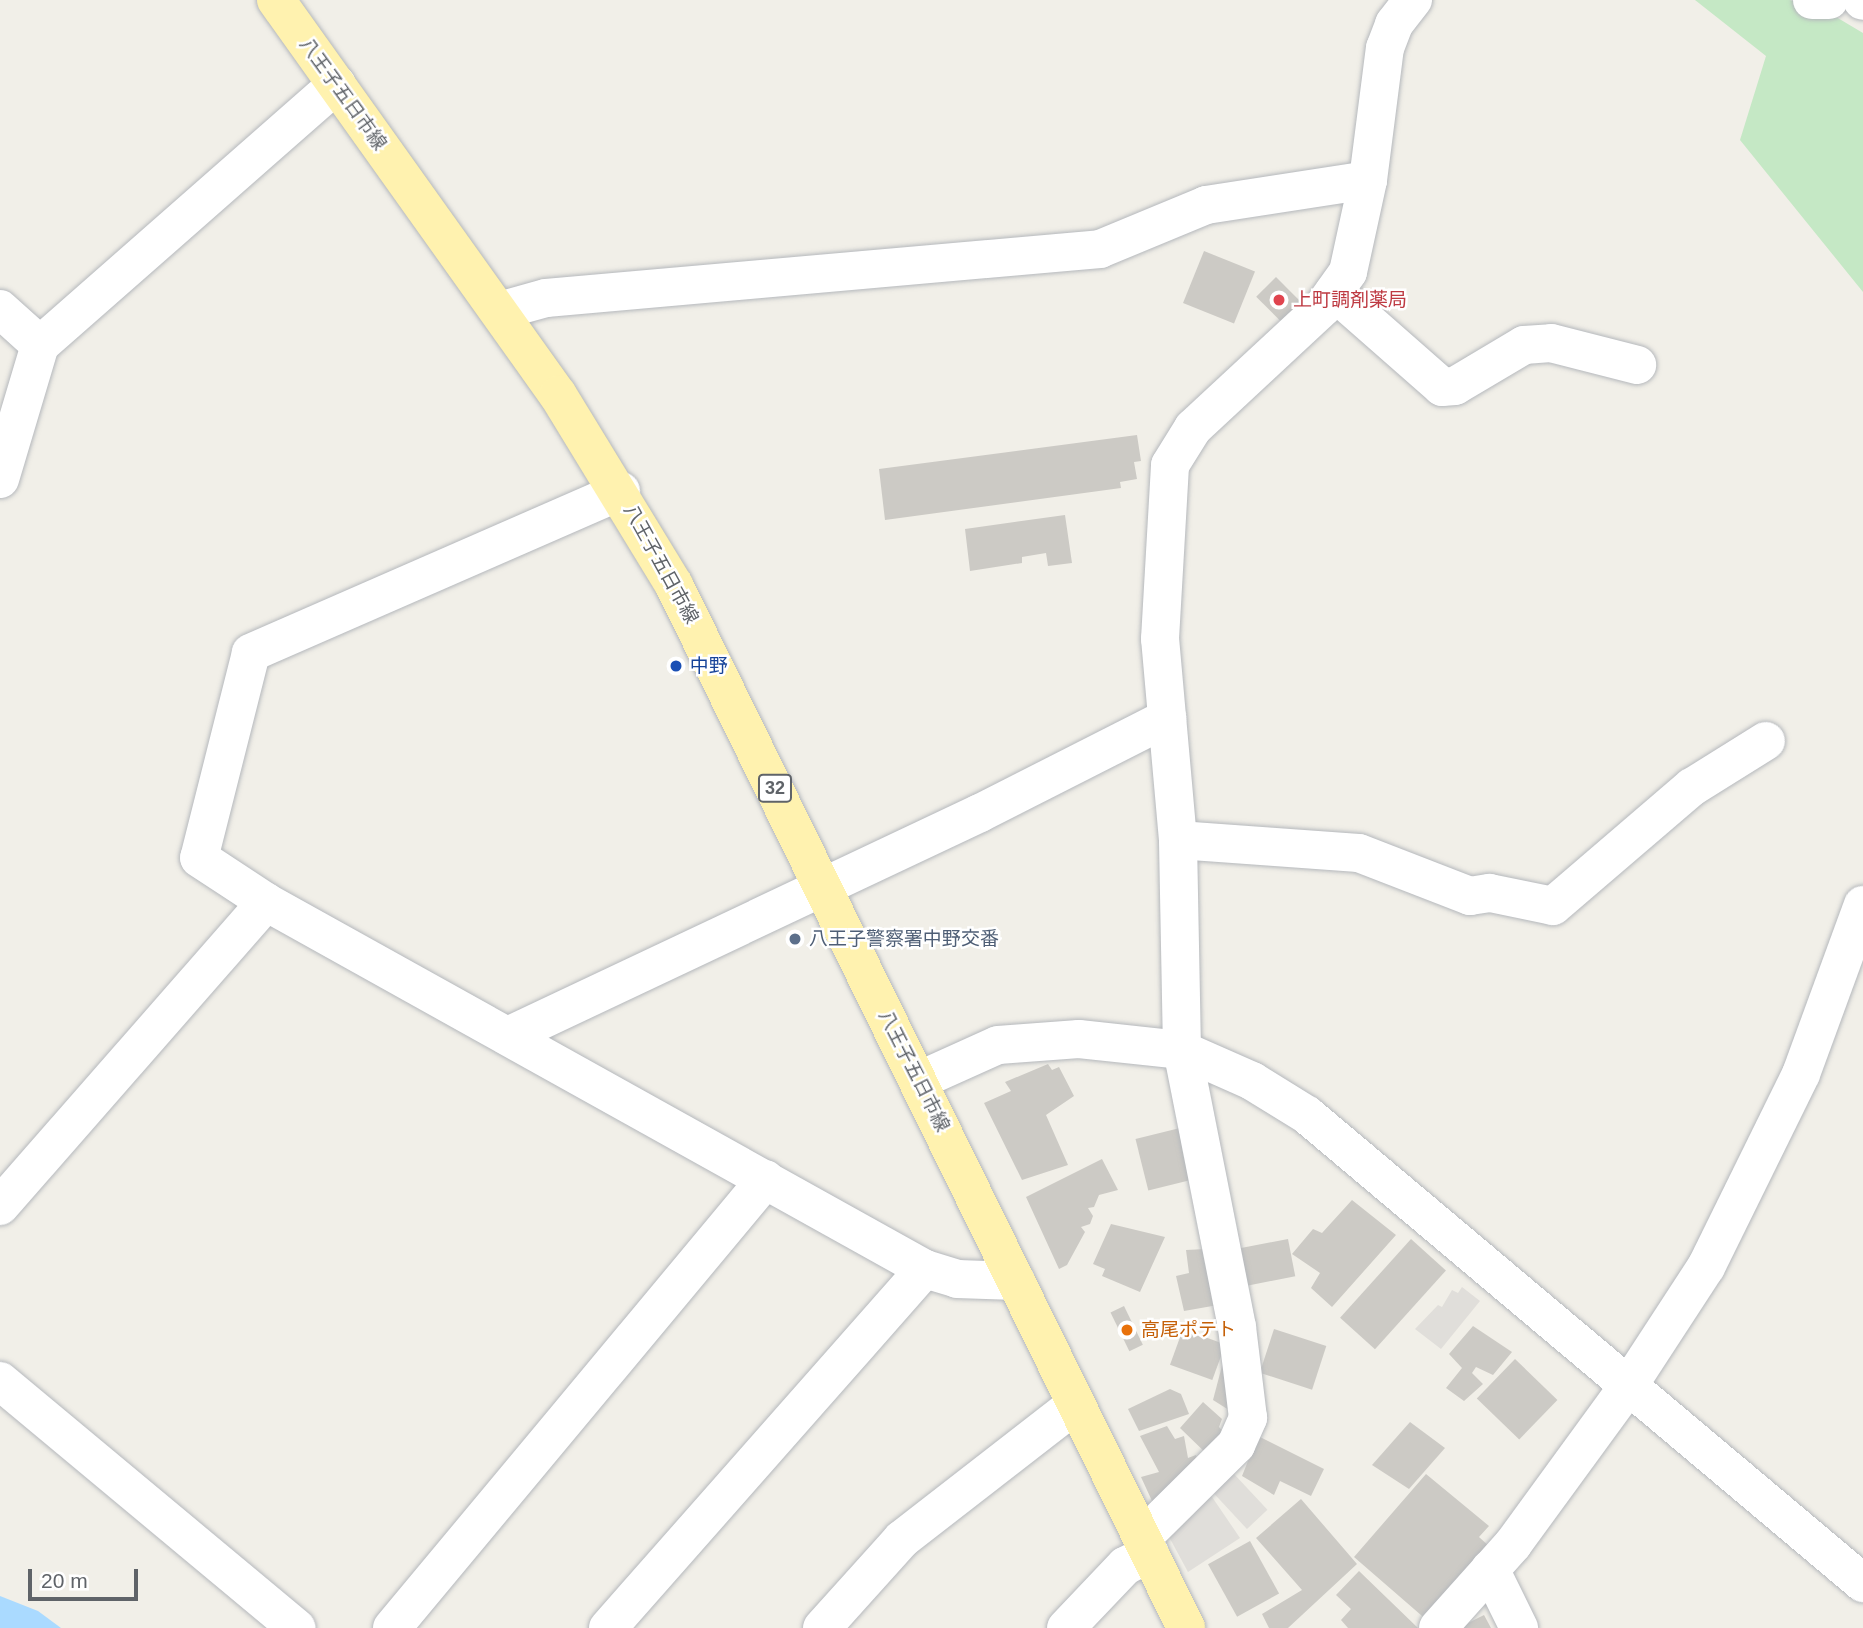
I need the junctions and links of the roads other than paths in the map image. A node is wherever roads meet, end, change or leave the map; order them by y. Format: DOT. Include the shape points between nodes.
graph roads {
  1 [pos="276,0"];
  2 [pos="1413,0"];
  3 [pos="1812,0"];
  4 [pos="1829,0"];
  5 [pos="337,85"];
  6 [pos="1368,180"];
  7 [pos="1334,292"];
  8 [pos="0,309"];
  9 [pos="499,311"];
  10 [pos="40,345"];
  11 [pos="1637,365"];
  12 [pos="0,479"];
  13 [pos="621,492"];
  14 [pos="1167,718"];
  15 [pos="1766,741"];
  16 [pos="1178,840"];
  17 [pos="821,884"];
  18 [pos="266,902"];
  19 [pos="1863,905"];
  20 [pos="508,1036"];
  21 [pos="1182,1050"];
  22 [pos="920,1080"];
  23 [pos="766,1179"];
  24 [pos="0,1206"];
  25 [pos="925,1269"];
  26 [pos="1016,1281"];
  27 [pos="0,1381"];
  28 [pos="1629,1385"];
  29 [pos="1075,1405"];
  30 [pos="1147,1545"];
  31 [pos="1490,1569"];
  32 [pos="1863,1583"];
  33 [pos="296,1628"];
  34 [pos="392,1628"];
  35 [pos="608,1628"];
  36 [pos="822,1628"];
  37 [pos="1066,1628"];
  38 [pos="1186,1628"];
  39 [pos="1438,1628"];
  40 [pos="1519,1628"];
  1 -- 5 [label="main road, 八王子五日市線 / 32"];
  2 -- 6 [label="street" via="1394,24 1385,48"];
  3 -- 4 [label="street"];
  5 -- 9 [label="main road, 八王子五日市線 / 32"];
  5 -- 10 [label="street"];
  6 -- 7 [label="street" via="1348,272"];
  6 -- 9 [label="street" via="1206,205 1100,249 545,298"];
  7 -- 11 [label="street" via="1442,387 1455,386 1524,345 1551,343"];
  7 -- 14 [label="street" via="1193,428 1170,465 1160,639"];
  8 -- 10 [label="street"];
  9 -- 13 [label="main road, 八王子五日市線 / 32"];
  10 -- 12 [label="street"];
  13 -- 17 [label="main road, 八王子五日市線 / 32" via="674,585"];
  13 -- 18 [label="street" via="251,653 200,858"];
  14 -- 16 [label="street"];
  14 -- 17 [label="street" via="980,813"];
  15 -- 16 [label="street" via="1692,788 1553,906 1490,893 1470,896 1359,853"];
  16 -- 21 [label="street"];
  17 -- 20 [label="street"];
  17 -- 22 [label="main road, 八王子五日市線 / 32"];
  18 -- 20 [label="street"];
  18 -- 24 [label="street"];
  19 -- 28 [label="street" via="1796,1086 1706,1267"];
  20 -- 23 [label="street"];
  21 -- 22 [label="street" via="1079,1039 1024,1040 998,1045"];
  21 -- 28 [label="street" via="1252,1081 1307,1115"];
  21 -- 30 [label="street" via="1237,1327 1248,1418 1236,1445"];
  22 -- 26 [label="main road, 八王子五日市線 / 32"];
  23 -- 25 [label="street"];
  23 -- 34 [label="street"];
  25 -- 26 [label="street" via="957,1279"];
  25 -- 35 [label="street"];
  26 -- 29 [label="main road, 八王子五日市線 / 32"];
  27 -- 33 [label="street"];
  28 -- 31 [label="street"];
  28 -- 32 [label="street"];
  29 -- 30 [label="main road, 八王子五日市線 / 32"];
  29 -- 36 [label="street" via="902,1539"];
  30 -- 37 [label="street"];
  30 -- 38 [label="main road, 八王子五日市線 / 32"];
  31 -- 39 [label="street"];
  31 -- 40 [label="street"];
}
